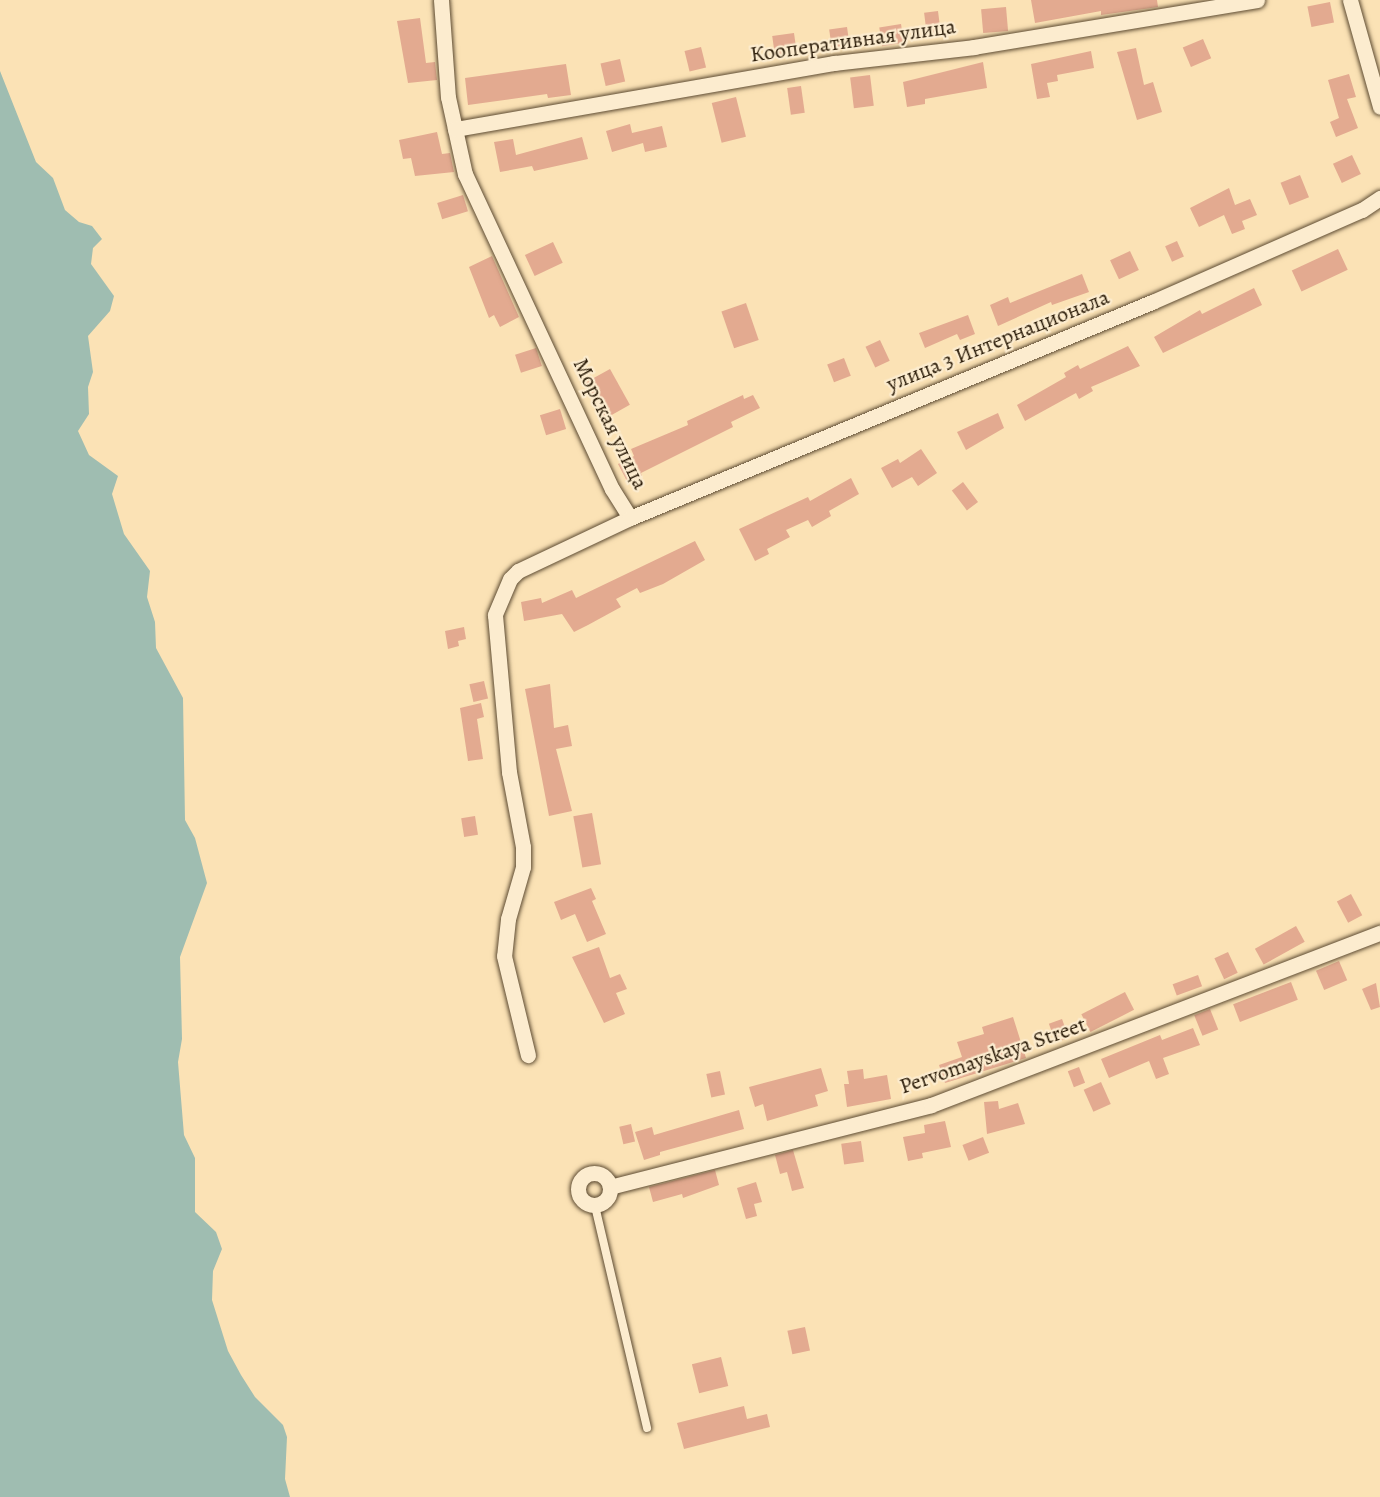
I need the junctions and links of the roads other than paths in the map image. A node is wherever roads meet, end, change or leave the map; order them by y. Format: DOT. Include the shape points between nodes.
graph roads {
  1 [pos="441,0"];
  2 [pos="1257,0"];
  3 [pos="1350,0"];
  4 [pos="1380,107"];
  5 [pos="455,129"];
  6 [pos="1380,198"];
  7 [pos="630,518"];
  8 [pos="1380,933"];
  9 [pos="528,1055"];
  10 [pos="610,1187"];
  11 [pos="595,1206"];
  12 [pos="647,1428"];
  1 -- 5 [label="street, Морская улица" via="447,97"];
  2 -- 5 [label="street, Кооперативная улица" via="974,47 834,63"];
  3 -- 4 [label="street"];
  5 -- 7 [label="street, Морская улица" via="474,195 612,489"];
  6 -- 7 [label="street, улица 3 Интернационала" via="1362,210 1152,302"];
  7 -- 9 [label="street, Морская улица" via="518,571 510,579 495,615 509,772 523,847 523,867 508,919 504,956"];
  8 -- 10 [label="street, Pervomayskaya Street" via="931,1105"];
  10 -- 11 [label="street" via="605,1202"];
  10 -- 11 [label="street" via="596,1173 582,1179 579,1194 585,1203"];
  11 -- 12 [label="lane"];
}
